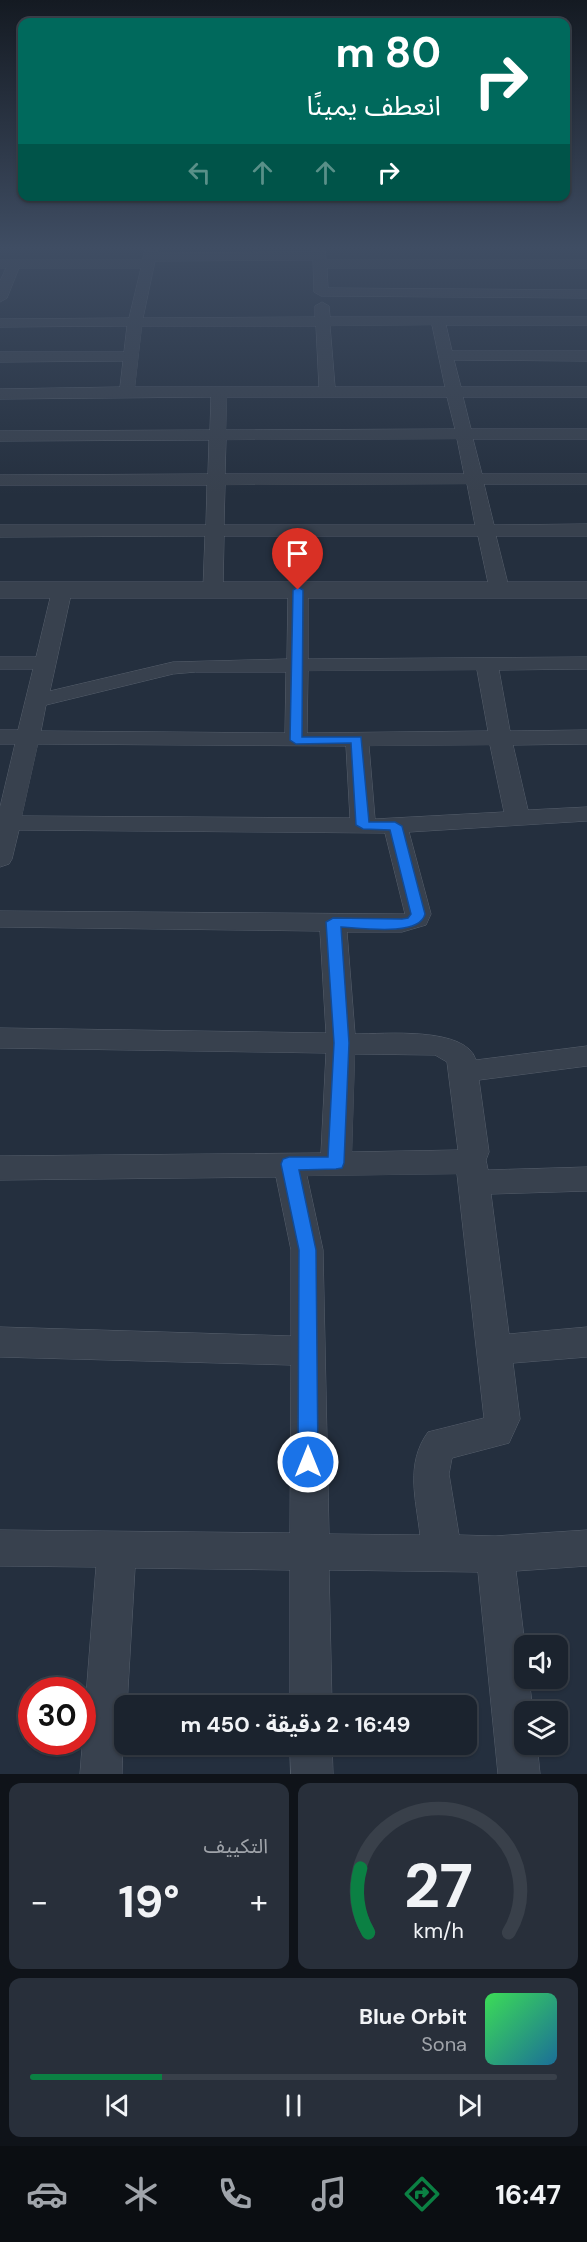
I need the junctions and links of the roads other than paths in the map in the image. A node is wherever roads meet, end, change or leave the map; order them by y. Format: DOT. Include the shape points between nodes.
graph roads {
  1 [pos="1,330"];
  2 [pos="134,330"];
  3 [pos="324,330"];
  4 [pos="440,330"];
  5 [pos="0,349"];
  6 [pos="446,355"];
  7 [pos="130,356"];
  8 [pos="587,356"];
  9 [pos="0,357"];
  10 [pos="127,392"];
  11 [pos="327,392"];
  12 [pos="453,392"];
  13 [pos="587,392"];
  14 [pos="219,393"];
  15 [pos="0,394"];
  16 [pos="462,434"];
  17 [pos="587,434"];
  18 [pos="0,436"];
  19 [pos="217,436"];
  20 [pos="216,479"];
  21 [pos="473,479"];
  22 [pos="587,479"];
  23 [pos="0,480"];
  24 [pos="214,530"];
  25 [pos="587,530"];
  26 [pos="0,531"];
  27 [pos="487,531"];
  28 [pos="213,589"];
  29 [pos="0,590"];
  30 [pos="62,590"];
  31 [pos="298,590"];
  32 [pos="587,590"];
  33 [pos="500,592"];
  34 [pos="0,663"];
  35 [pos="45,663"];
  36 [pos="587,663"];
  37 [pos="487,664"];
  38 [pos="295,666"];
  39 [pos="36,701"];
  40 [pos="0,737"];
  41 [pos="28,737"];
  42 [pos="587,737"];
  43 [pos="500,738"];
  44 [pos="357,739"];
  45 [pos="296,740"];
  46 [pos="587,813"];
  47 [pos="518,819"];
  48 [pos="4,823"];
  49 [pos="363,825"];
  50 [pos="395,826"];
  51 [pos="0,859"];
  52 [pos="0,919"];
  53 [pos="333,922"];
  54 [pos="0,1038"];
  55 [pos="341,1043"];
  56 [pos="587,1056"];
  57 [pos="463,1072"];
  58 [pos="336,1163"];
  59 [pos="289,1164"];
  60 [pos="0,1168"];
  61 [pos="472,1172"];
  62 [pos="587,1179"];
  63 [pos="0,1342"];
  64 [pos="587,1342"];
  65 [pos="493,1350"];
  66 [pos="308,1351"];
  67 [pos="0,1548"];
  68 [pos="587,1548"];
  69 [pos="117,1549"];
  70 [pos="308,1551"];
  71 [pos="442,1553"];
  72 [pos="495,1554"];
  73 [pos="311,1695"];
  74 [pos="311,1755"];
  75 [pos="100,1774"];
  76 [pos="312,1774"];
  77 [pos="519,1774"];
  1 -- 5 [label="street"];
  2 -- 7 [label="street"];
  3 -- 11 [label="street"];
  4 -- 6 [label="street"];
  6 -- 8 [label="street"];
  6 -- 12 [label="street"];
  7 -- 9 [label="street"];
  7 -- 10 [label="street"];
  10 -- 14 [label="street"];
  10 -- 15 [label="street"];
  11 -- 12 [label="street"];
  11 -- 14 [label="street"];
  12 -- 13 [label="street"];
  12 -- 16 [label="street"];
  14 -- 19 [label="street"];
  16 -- 17 [label="street"];
  16 -- 19 [label="street"];
  16 -- 21 [label="street"];
  18 -- 19 [label="street"];
  19 -- 20 [label="street"];
  20 -- 21 [label="street"];
  20 -- 23 [label="street"];
  20 -- 24 [label="street"];
  21 -- 22 [label="street"];
  21 -- 27 [label="street"];
  24 -- 26 [label="street"];
  24 -- 27 [label="street"];
  24 -- 28 [label="street"];
  25 -- 27 [label="street"];
  27 -- 33 [label="street"];
  28 -- 30 [label="street"];
  28 -- 31 [label="street"];
  29 -- 30 [label="street"];
  30 -- 35 [label="street"];
  31 -- 33 [label="street"];
  31 -- 38 [label="street"];
  32 -- 33 [label="street"];
  34 -- 35 [label="street"];
  35 -- 39 [label="street"];
  36 -- 37 [label="street"];
  37 -- 38 [label="street"];
  37 -- 43 [label="street"];
  38 -- 39 [label="street" via="173,668"];
  38 -- 45 [label="street"];
  39 -- 41 [label="street"];
  40 -- 41 [label="street"];
  41 -- 45 [label="street"];
  41 -- 48 [label="street"];
  42 -- 43 [label="street"];
  43 -- 44 [label="street"];
  43 -- 47 [label="street"];
  44 -- 45 [label="street"];
  44 -- 49 [label="street"];
  46 -- 47 [label="street"];
  47 -- 50 [label="street"];
  48 -- 49 [label="street"];
  48 -- 51 [label="street"];
  49 -- 50 [label="street"];
  50 -- 53 [label="street" via="417,919 402,924"];
  52 -- 53 [label="street"];
  53 -- 55 [label="street"];
  54 -- 55 [label="street"];
  55 -- 57 [label="street" via="435,1045 461,1057"];
  55 -- 58 [label="street"];
  56 -- 57 [label="street"];
  57 -- 61 [label="street" via="473,1138"];
  58 -- 59 [label="street"];
  58 -- 61 [label="street" via="453,1163"];
  59 -- 60 [label="street"];
  59 -- 66 [label="street" via="307,1250"];
  61 -- 62 [label="street"];
  61 -- 65 [label="street"];
  63 -- 66 [label="street"];
  64 -- 65 [label="street"];
  65 -- 71 [label="street" via="502,1419 496,1432 441,1444 434,1454 431,1474"];
  66 -- 70 [label="street"];
  67 -- 69 [label="street"];
  68 -- 72 [label="street"];
  69 -- 70 [label="street"];
  69 -- 75 [label="street"];
  70 -- 71 [label="street"];
  70 -- 73 [label="street"];
  71 -- 72 [label="street"];
  72 -- 77 [label="street"];
  74 -- 76 [label="street"];
}
